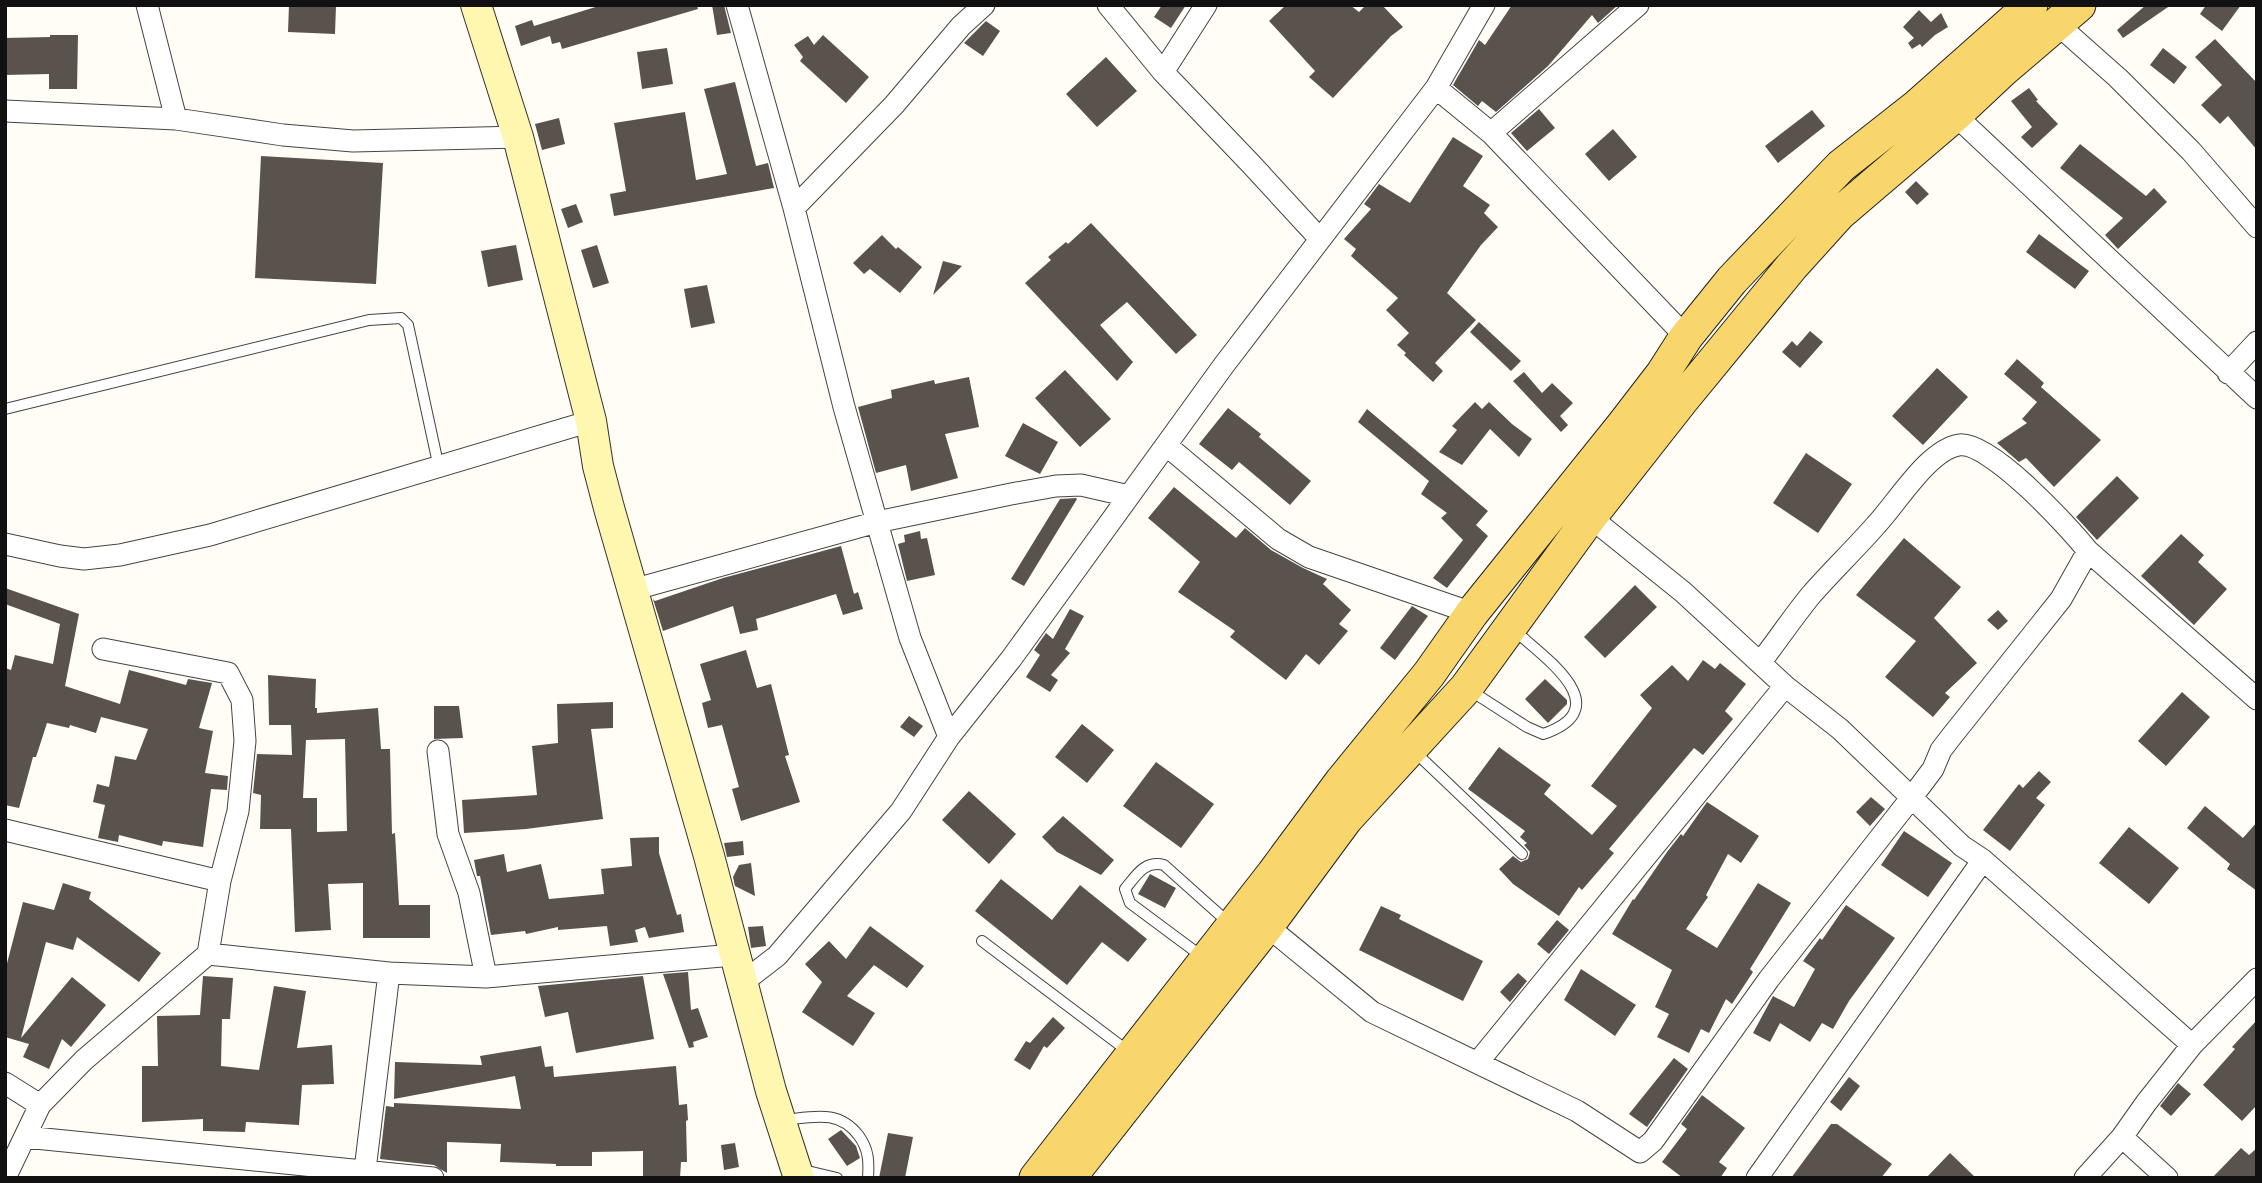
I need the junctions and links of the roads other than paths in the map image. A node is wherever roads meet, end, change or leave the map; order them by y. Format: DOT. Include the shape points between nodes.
graph roads {
  1 [pos="147,5"];
  2 [pos="476,5"];
  3 [pos="737,5"];
  4 [pos="984,5"];
  5 [pos="1108,5"];
  6 [pos="1206,5"];
  7 [pos="1485,5"];
  8 [pos="1638,5"];
  9 [pos="2055,11"];
  10 [pos="1163,72"];
  11 [pos="1436,88"];
  12 [pos="5,111"];
  13 [pos="1955,115"];
  14 [pos="176,119"];
  15 [pos="1491,133"];
  16 [pos="518,137"];
  17 [pos="794,208"];
  18 [pos="2257,227"];
  19 [pos="1320,239"];
  20 [pos="1686,337"];
  21 [pos="2257,342"];
  22 [pos="2228,373"];
  23 [pos="2257,398"];
  24 [pos="5,409"];
  25 [pos="591,421"];
  26 [pos="1166,445"];
  27 [pos="439,468"];
  28 [pos="1129,496"];
  29 [pos="1590,517"];
  30 [pos="877,522"];
  31 [pos="5,544"];
  32 [pos="2088,551"];
  33 [pos="632,590"];
  34 [pos="1472,612"];
  35 [pos="1510,626"];
  36 [pos="103,649"];
  37 [pos="1760,663"];
  38 [pos="1785,686"];
  39 [pos="1466,688"];
  40 [pos="2257,699"];
  41 [pos="949,737"];
  42 [pos="1410,747"];
  43 [pos="438,751"];
  44 [pos="1912,797"];
  45 [pos="5,830"];
  46 [pos="1522,854"];
  47 [pos="1983,860"];
  48 [pos="220,881"];
  49 [pos="1232,926"];
  50 [pos="1267,926"];
  51 [pos="982,941"];
  52 [pos="208,954"];
  53 [pos="733,955"];
  54 [pos="1205,960"];
  55 [pos="389,973"];
  56 [pos="486,977"];
  57 [pos="2257,979"];
  58 [pos="742,983"];
  59 [pos="2192,1045"];
  60 [pos="1131,1054"];
  61 [pos="1478,1062"];
  62 [pos="5,1083"];
  63 [pos="40,1105"];
  64 [pos="781,1121"];
  65 [pos="25,1137"];
  66 [pos="2122,1138"];
  67 [pos="365,1170"];
  68 [pos="797,1173"];
  69 [pos="5,1178"];
  70 [pos="433,1178"];
  71 [pos="837,1178"];
  72 [pos="867,1178"];
  73 [pos="1036,1178"];
  74 [pos="1069,1178"];
  75 [pos="1757,1178"];
  76 [pos="2085,1178"];
  77 [pos="2167,1178"];
  1 -- 14 [label="street"];
  2 -- 16 [label="street"];
  3 -- 17 [label="street"];
  4 -- 17 [label="street"];
  5 -- 10 [label="street"];
  6 -- 10 [label="street"];
  7 -- 11 [label="street"];
  8 -- 15 [label="street"];
  9 -- 13 [label="main road"];
  9 -- 18 [label="street" via="2191,151"];
  9 -- 20 [label="main road" via="1916,107 1841,166 1732,280"];
  10 -- 19 [label="street"];
  11 -- 15 [label="street"];
  11 -- 19 [label="street"];
  12 -- 14 [label="street"];
  13 -- 22 [label="street"];
  13 -- 29 [label="main road" via="1839,214"];
  14 -- 16 [label="street" via="353,141"];
  15 -- 20 [label="street"];
  16 -- 25 [label="street"];
  17 -- 30 [label="street"];
  19 -- 26 [label="street"];
  20 -- 34 [label="main road" via="1623,425"];
  21 -- 22 [label="street"];
  22 -- 23 [label="street"];
  24 -- 27 [label="lane" via="369,320 401,318 408,325"];
  25 -- 27 [label="street"];
  25 -- 33 [label="street" via="598,466"];
  26 -- 28 [label="street"];
  26 -- 34 [label="street" via="1278,539 1309,557"];
  27 -- 31 [label="street" via="210,535 120,555 84,559"];
  28 -- 30 [label="street" via="1081,485 1056,486"];
  28 -- 41 [label="street" via="1012,659"];
  29 -- 35 [label="main road"];
  29 -- 37 [label="street" via="1683,592"];
  30 -- 33 [label="street"];
  30 -- 41 [label="street" via="910,638"];
  32 -- 37 [label="street" via="2030,488 1979,450 1961,444 1942,451 1923,469 1811,596"];
  32 -- 40 [label="street"];
  32 -- 44 [label="street" via="2061,599 1941,750"];
  33 -- 53 [label="street"];
  34 -- 49 [label="main road"];
  35 -- 39 [label="main road"];
  35 -- 39 [label="lane" via="1556,667 1576,692 1578,704 1572,716 1560,729 1543,734"];
  36 -- 48 [label="street" via="228,673 242,700 245,741 238,811"];
  37 -- 38 [label="street"];
  38 -- 44 [label="street" via="1840,729"];
  38 -- 61 [label="street"];
  39 -- 42 [label="main road"];
  41 -- 58 [label="street" via="901,811 777,956"];
  42 -- 46 [label="lane"];
  42 -- 50 [label="main road" via="1346,819"];
  43 -- 56 [label="street" via="448,834 469,893"];
  44 -- 47 [label="street"];
  44 -- 61 [label="street" via="1640,1152 1577,1111"];
  45 -- 48 [label="street"];
  47 -- 59 [label="street"];
  47 -- 75 [label="street"];
  48 -- 52 [label="street"];
  49 -- 54 [label="main road"];
  49 -- 54 [label="lane" via="1164,865 1145,866 1125,890 1130,903"];
  50 -- 61 [label="street" via="1371,1012"];
  50 -- 74 [label="main road"];
  51 -- 60 [label="lane"];
  52 -- 55 [label="street"];
  52 -- 63 [label="street" via="84,1060"];
  53 -- 56 [label="street"];
  53 -- 58 [label="street"];
  54 -- 60 [label="main road"];
  55 -- 56 [label="street"];
  55 -- 67 [label="street"];
  57 -- 59 [label="street"];
  58 -- 64 [label="street"];
  59 -- 66 [label="street"];
  60 -- 73 [label="main road"];
  62 -- 63 [label="street"];
  63 -- 65 [label="street"];
  64 -- 68 [label="street"];
  64 -- 72 [label="lane" via="818,1116 846,1121 867,1149"];
  65 -- 67 [label="street"];
  65 -- 69 [label="street"];
  66 -- 76 [label="street"];
  66 -- 77 [label="street"];
  67 -- 70 [label="street"];
  68 -- 71 [label="lane"];
}
